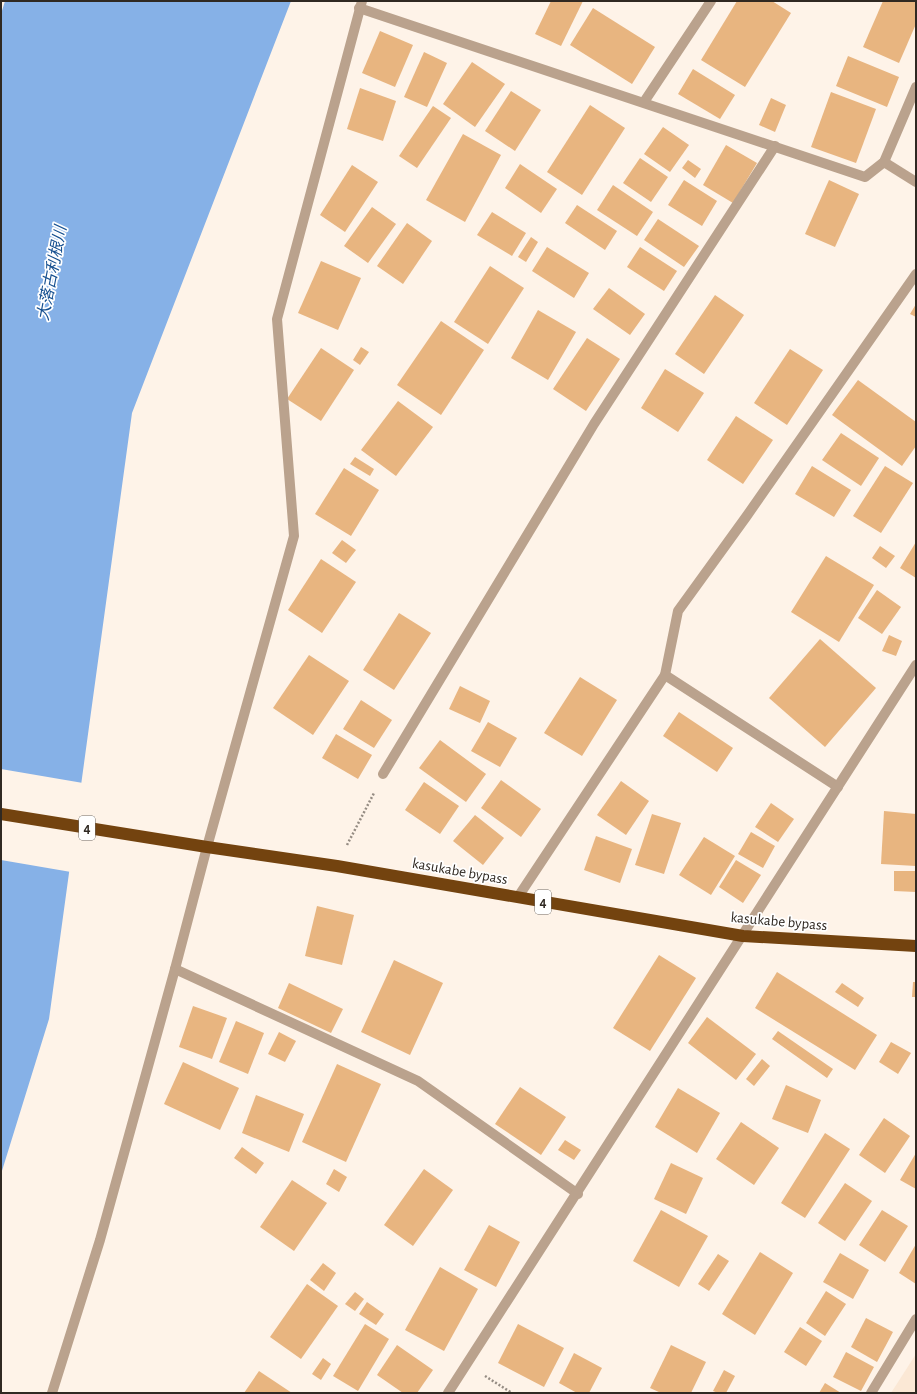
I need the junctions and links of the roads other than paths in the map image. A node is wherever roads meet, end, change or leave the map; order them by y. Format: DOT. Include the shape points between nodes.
graph roads {
  1 [pos="711,1"];
  2 [pos="360,4"];
  3 [pos="916,87"];
  4 [pos="644,102"];
  5 [pos="775,146"];
  6 [pos="884,162"];
  7 [pos="916,182"];
  8 [pos="916,274"];
  9 [pos="916,665"];
  10 [pos="666,675"];
  11 [pos="383,774"];
  12 [pos="838,787"];
  13 [pos="1,814"];
  14 [pos="207,847"];
  15 [pos="518,897"];
  16 [pos="743,936"];
  17 [pos="916,946"];
  18 [pos="175,969"];
  19 [pos="578,1194"];
  20 [pos="916,1319"];
  21 [pos="52,1393"];
  22 [pos="448,1393"];
  23 [pos="872,1393"];
  1 -- 4 [label="street"];
  2 -- 4 [label="street"];
  2 -- 14 [label="street" via="277,319 294,536"];
  3 -- 6 [label="street"];
  4 -- 5 [label="street"];
  5 -- 6 [label="street" via="865,177"];
  5 -- 11 [label="street" via="594,424"];
  6 -- 7 [label="street"];
  8 -- 10 [label="street" via="678,611"];
  9 -- 12 [label="street"];
  10 -- 12 [label="street"];
  10 -- 15 [label="street"];
  12 -- 16 [label="street"];
  13 -- 14 [label="highway, kasukabe bypass / 4"];
  14 -- 15 [label="highway, kasukabe bypass / 4"];
  14 -- 18 [label="street"];
  15 -- 16 [label="highway, kasukabe bypass / 4"];
  16 -- 17 [label="highway, kasukabe bypass / 4"];
  16 -- 19 [label="street"];
  18 -- 19 [label="street" via="418,1081"];
  18 -- 21 [label="street" via="100,1240"];
  19 -- 22 [label="street"];
  20 -- 23 [label="street"];
}
